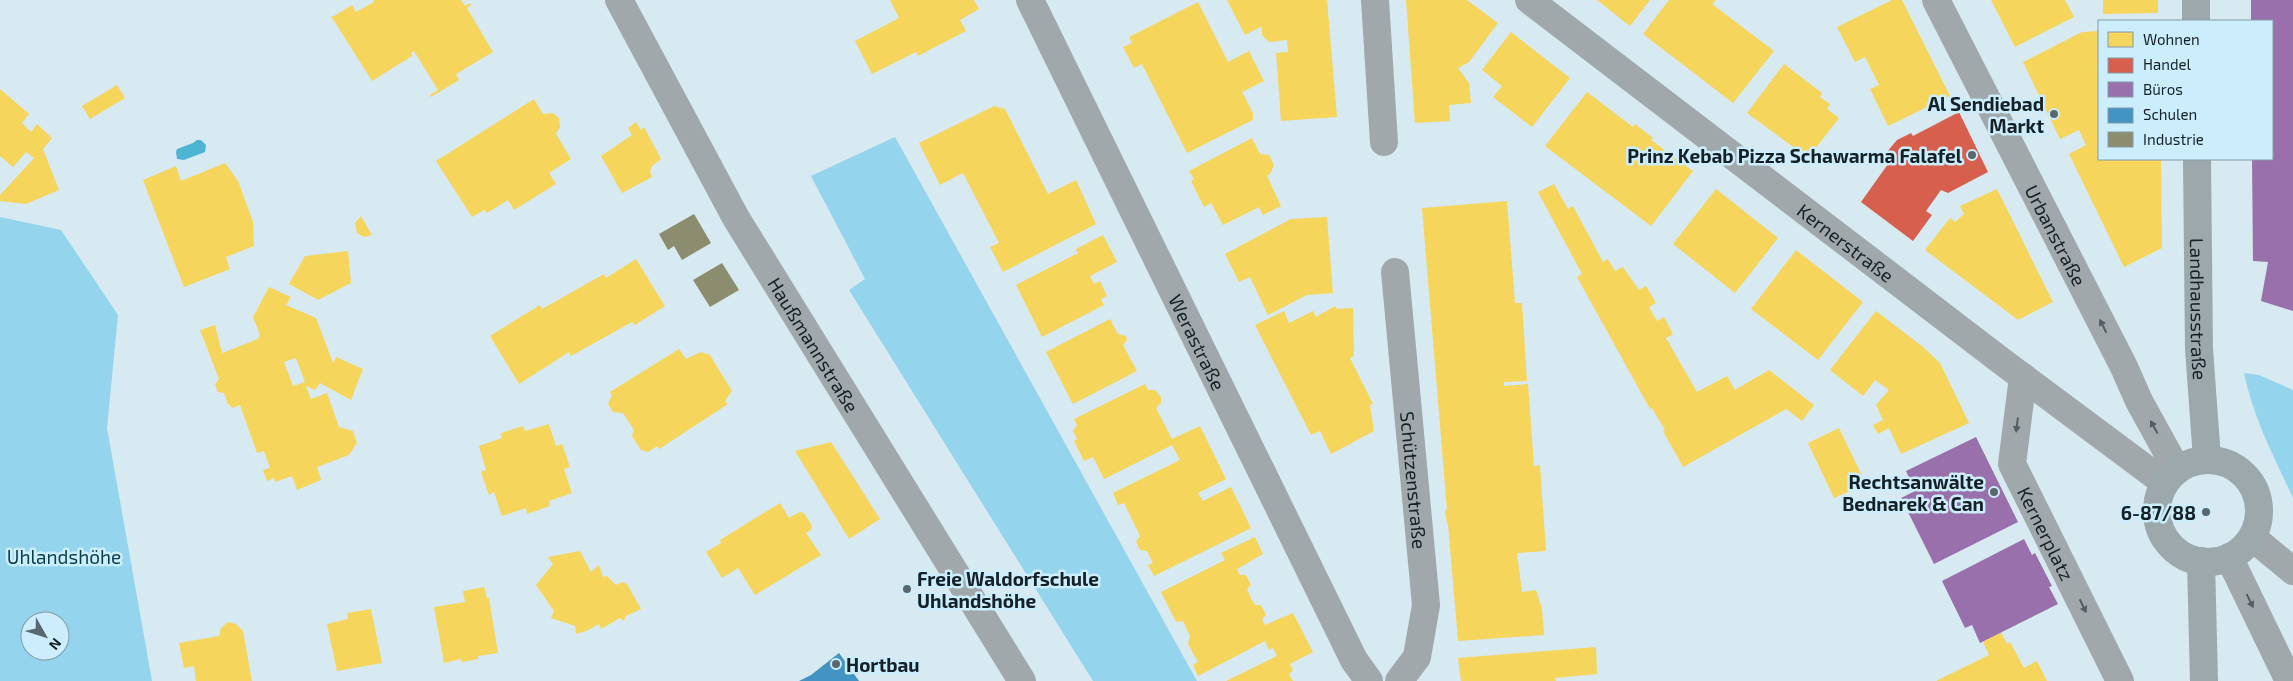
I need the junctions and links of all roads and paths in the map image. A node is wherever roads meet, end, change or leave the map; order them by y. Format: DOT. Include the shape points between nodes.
graph roads {
  1 [pos="619,0"];
  2 [pos="1030,0"];
  3 [pos="1375,0"];
  4 [pos="1529,0"];
  5 [pos="1936,0"];
  6 [pos="2196,0"];
  7 [pos="2196,20"];
  8 [pos="1384,142"];
  9 [pos="2197,160"];
  10 [pos="1395,272"];
  11 [pos="2023,377"];
  12 [pos="2207,460"];
  13 [pos="2172,476"];
  14 [pos="2252,537"];
  15 [pos="2229,557"];
  16 [pos="2201,561"];
  17 [pos="2293,571"];
  18 [pos="1022,681"];
  19 [pos="1369,681"];
  20 [pos="1400,681"];
  21 [pos="2120,681"];
  22 [pos="2204,681"];
  23 [pos="2288,681"];
  1 -- 18 [label="street, Haußmannstraße" via="736,218"];
  2 -- 19 [label="street, Werastraße" via="1354,660"];
  3 -- 8 [label="street"];
  4 -- 11 [label="street, Kernerstraße"];
  13 -- 5 [label="street, Urbanstraße, one-way" via="2124,367"];
  6 -- 7 [label="street"];
  9 -- 12 [label="street, Landhausstraße" via="2199,349"];
  10 -- 20 [label="street, Schützenstraße" via="1426,605 1417,657"];
  11 -- 13 [label="street, Kernerstraße"];
  11 -- 21 [label="street, Kernerplatz, one-way" via="2012,464"];
  12 -- 13 [label="street" via="2191,462"];
  12 -- 14 [label="street" via="2223,461 2237,468 2256,492 2258,523"];
  13 -- 16 [label="street" via="2158,498 2157,516 2161,532 2171,546 2185,556"];
  14 -- 15 [label="street"];
  14 -- 17 [label="street"];
  15 -- 16 [label="street" via="2215,562"];
  15 -- 23 [label="street, one-way"];
  16 -- 22 [label="street"];
}
